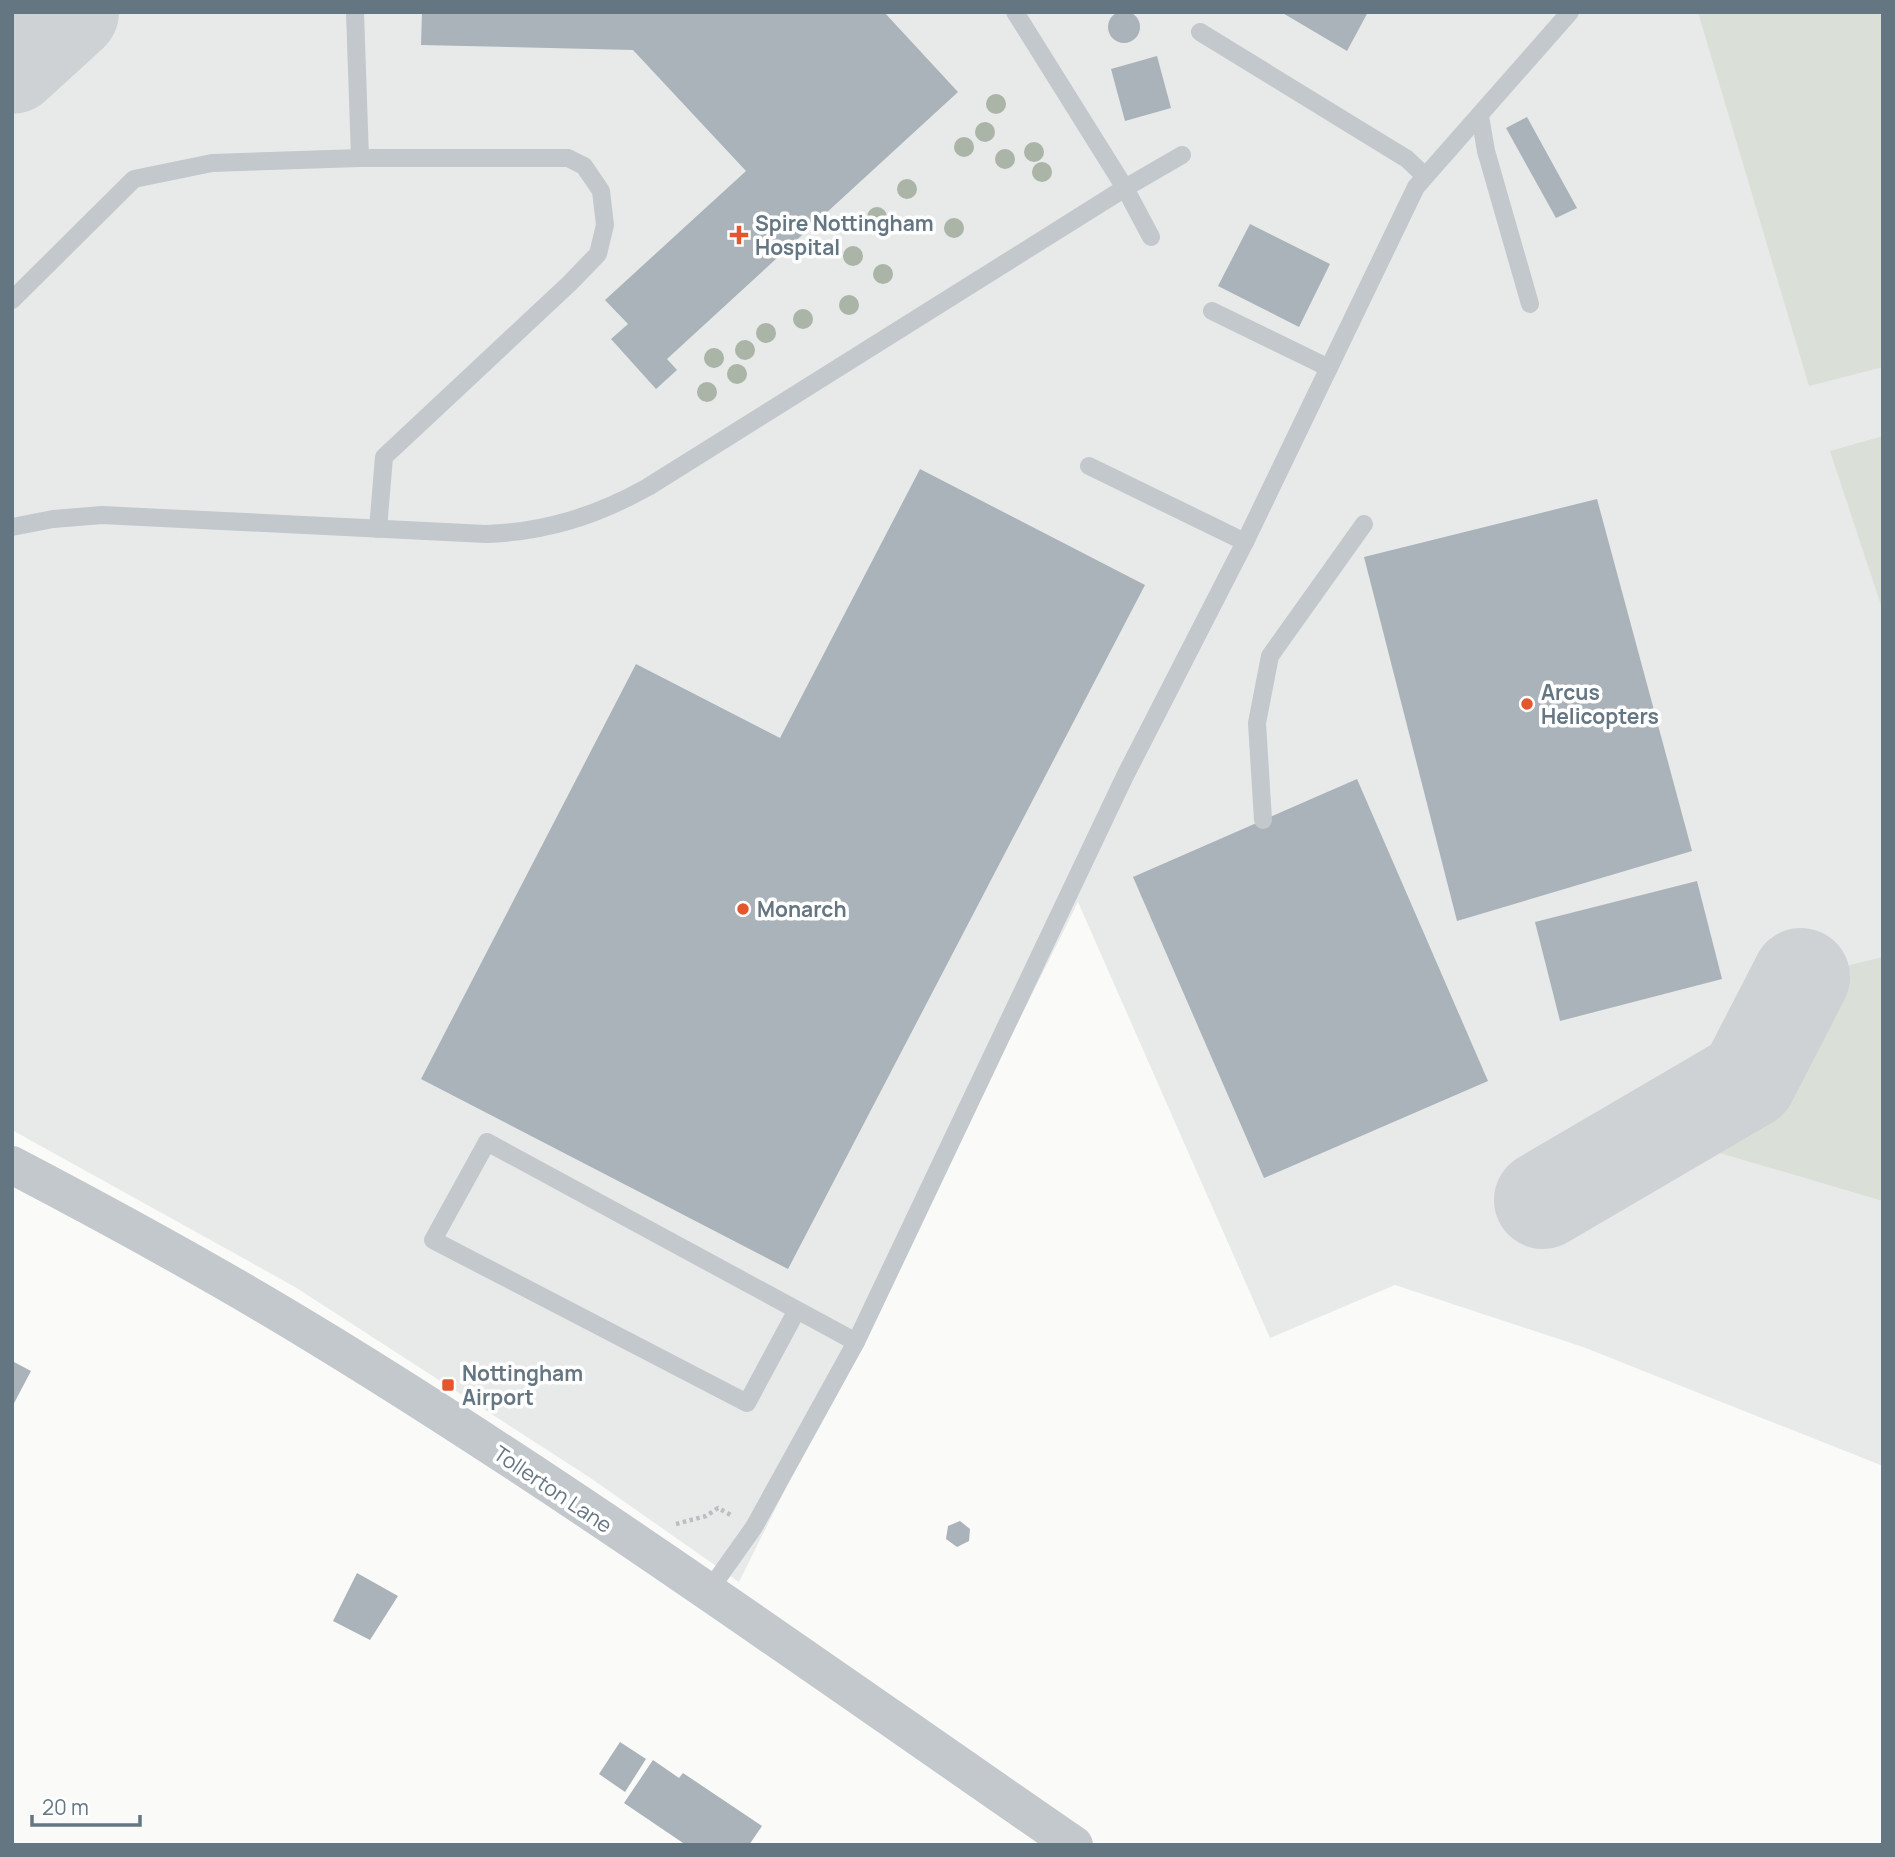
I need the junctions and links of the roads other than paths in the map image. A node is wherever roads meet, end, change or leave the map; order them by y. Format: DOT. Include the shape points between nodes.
graph roads {
  1 [pos="355,12"];
  2 [pos="1014,12"];
  3 [pos="1570,12"];
  4 [pos="1200,32"];
  5 [pos="1480,116"];
  6 [pos="1182,155"];
  7 [pos="360,158"];
  8 [pos="1425,176"];
  9 [pos="1125,188"];
  10 [pos="1151,237"];
  11 [pos="12,300"];
  12 [pos="1530,304"];
  13 [pos="1212,311"];
  14 [pos="1329,368"];
  15 [pos="1089,466"];
  16 [pos="1364,524"];
  17 [pos="12,527"];
  18 [pos="377,529"];
  19 [pos="1245,542"];
  20 [pos="1263,820"];
  21 [pos="12,1165"];
  22 [pos="797,1310"];
  23 [pos="856,1342"];
  24 [pos="708,1592"];
  25 [pos="1074,1845"];
  1 -- 7 [label="lane"];
  2 -- 9 [label="lane"];
  3 -- 5 [label="lane"];
  4 -- 8 [label="lane" via="1407,159"];
  5 -- 8 [label="lane"];
  5 -- 12 [label="lane"];
  6 -- 9 [label="lane"];
  7 -- 11 [label="lane" via="212,163 134,179"];
  7 -- 18 [label="lane" via="568,158 584,166 601,191 605,225 598,254 384,457"];
  8 -- 14 [label="lane"];
  9 -- 10 [label="lane"];
  9 -- 18 [label="lane" via="648,488 605,509 516,532"];
  13 -- 14 [label="lane"];
  14 -- 19 [label="lane"];
  15 -- 19 [label="lane"];
  16 -- 20 [label="lane" via="1270,656 1257,723"];
  17 -- 18 [label="lane" via="102,515"];
  19 -- 23 [label="lane" via="1125,775"];
  21 -- 24 [label="street, Tollerton Lane" via="326,1341"];
  22 -- 22 [label="lane" via="487,1142 433,1240 747,1403"];
  22 -- 23 [label="lane"];
  23 -- 24 [label="lane" via="754,1527"];
  24 -- 25 [label="street, Tollerton Lane"];
}
